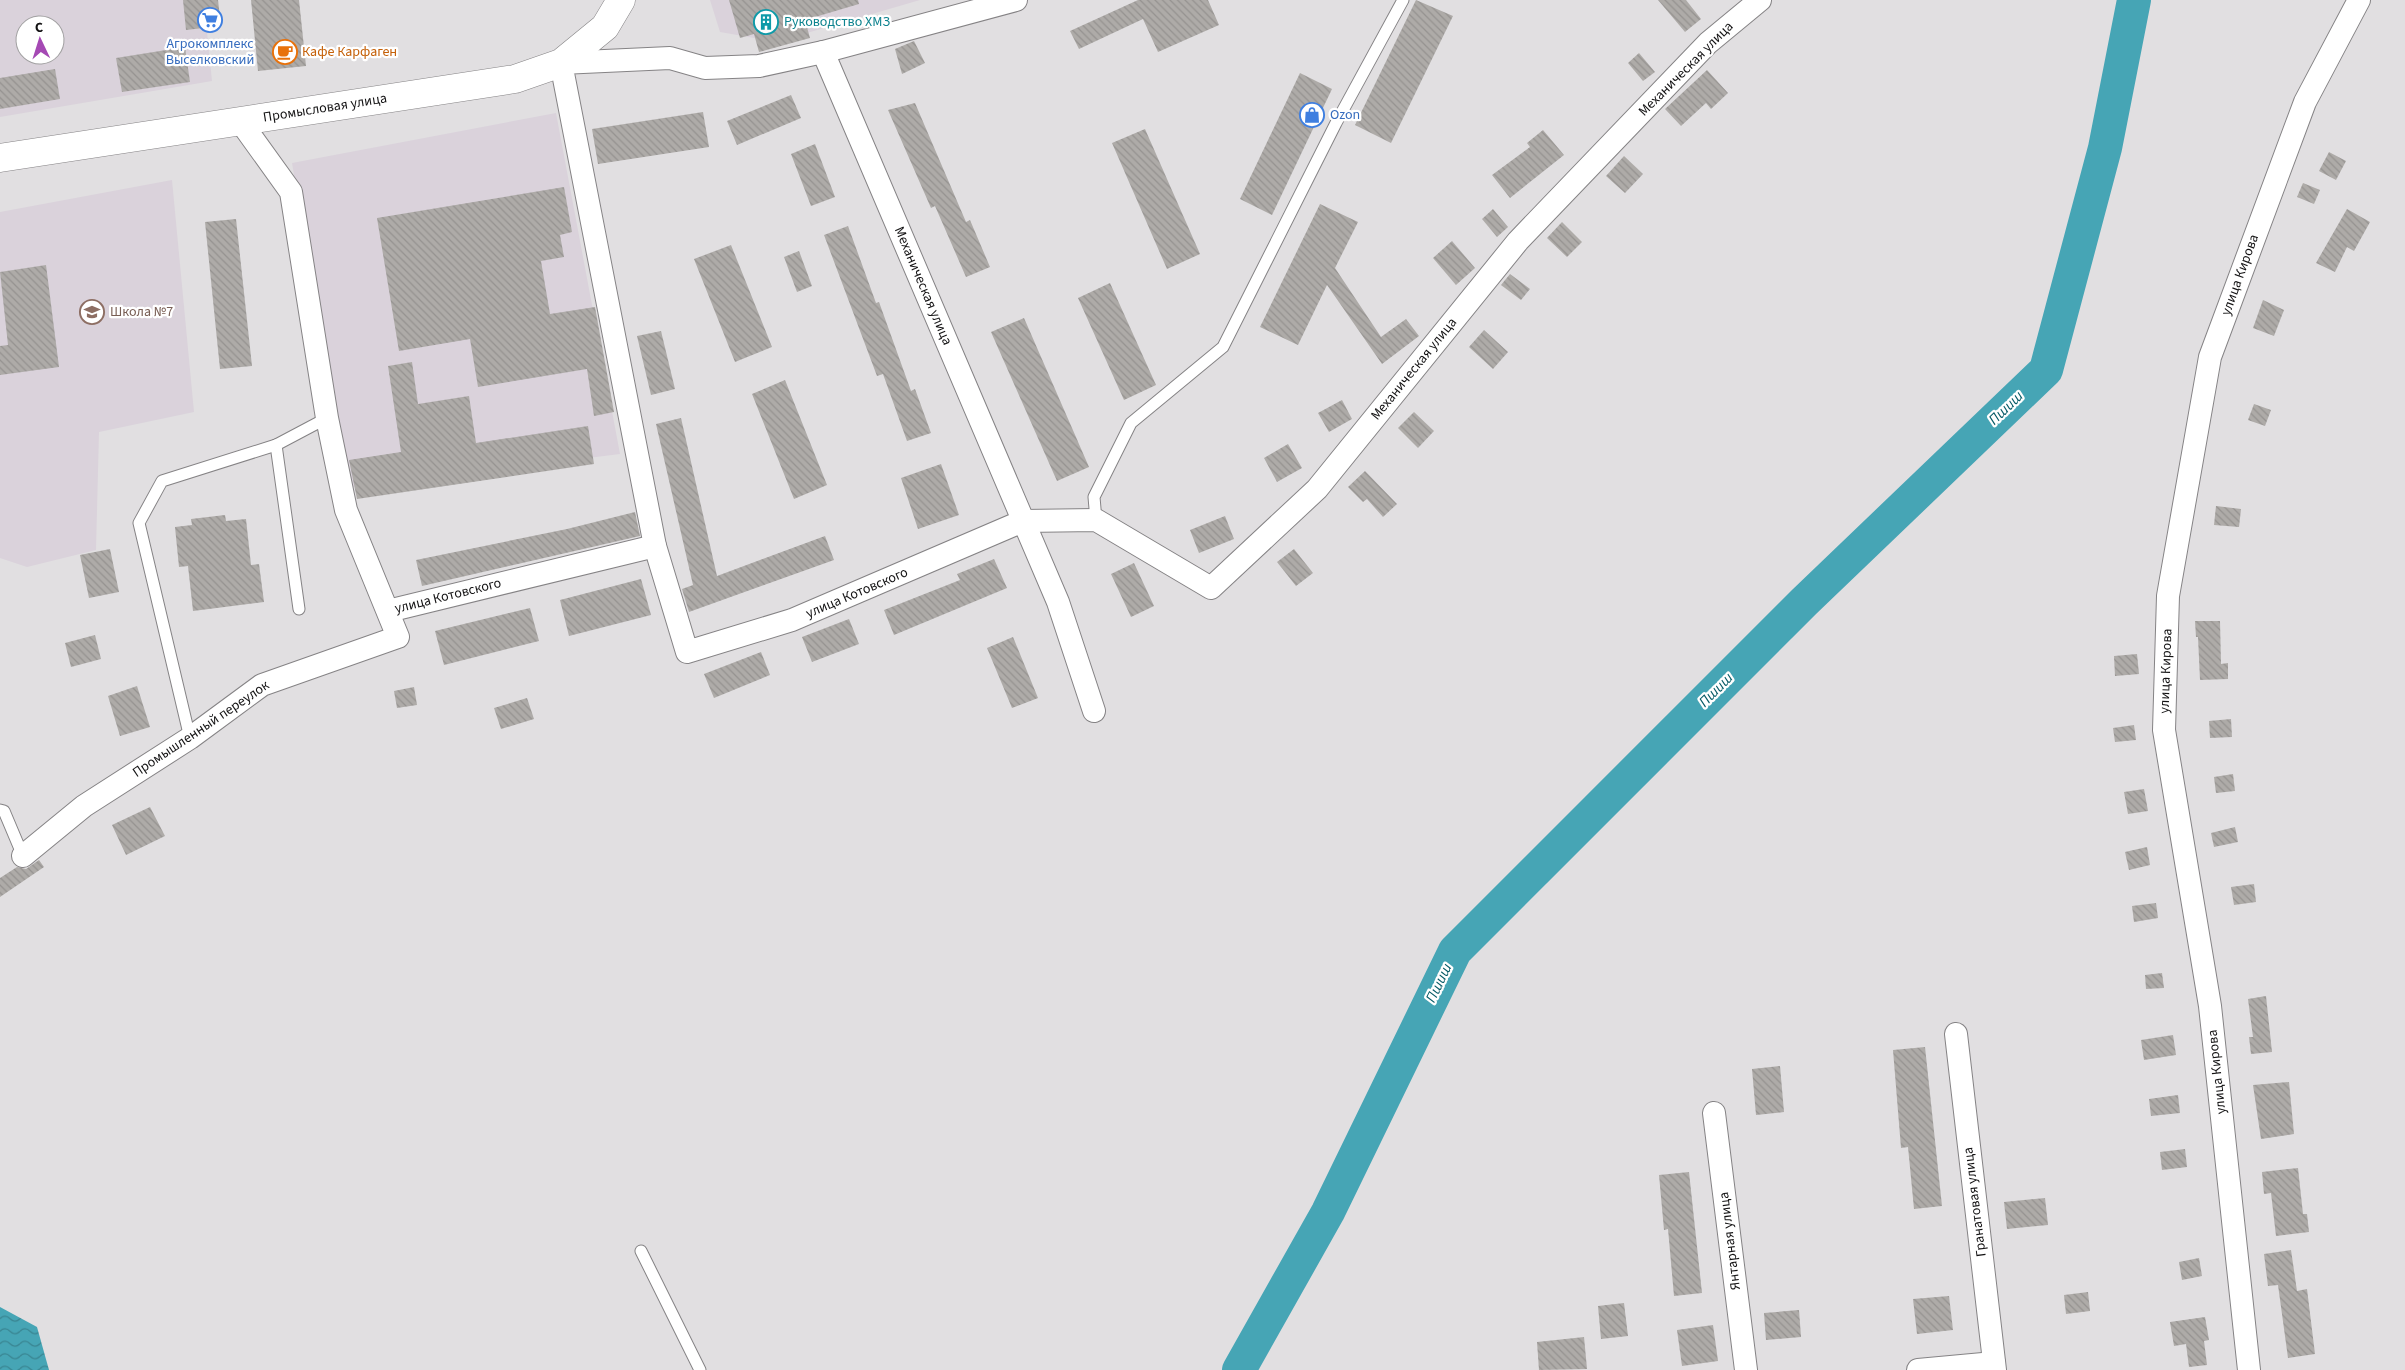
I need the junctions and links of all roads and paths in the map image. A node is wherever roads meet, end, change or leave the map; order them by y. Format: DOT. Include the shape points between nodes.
graph roads {
  1 [pos="622,0"];
  2 [pos="1016,0"];
  3 [pos="1403,0"];
  4 [pos="1760,0"];
  5 [pos="2359,0"];
  6 [pos="823,52"];
  7 [pos="561,63"];
  8 [pos="240,121"];
  9 [pos="0,158"];
  10 [pos="328,418"];
  11 [pos="276,445"];
  12 [pos="1096,520"];
  13 [pos="1023,521"];
  14 [pos="655,546"];
  15 [pos="299,609"];
  16 [pos="388,611"];
  17 [pos="1094,711"];
  18 [pos="190,738"];
  19 [pos="0,810"];
  20 [pos="23,856"];
  21 [pos="1956,1034"];
  22 [pos="1714,1113"];
  23 [pos="641,1251"];
  24 [pos="1994,1367"];
  25 [pos="700,1370"];
  26 [pos="1746,1370"];
  27 [pos="1918,1370"];
  28 [pos="2249,1370"];
  1 -- 7 [label="main road, Промысловая улица" via="605,27"];
  2 -- 6 [label="street"];
  3 -- 12 [label="lane" via="1336,123 1223,347 1131,423 1094,497"];
  4 -- 12 [label="street, Механическая улица" via="1708,43 1518,241 1317,489 1211,588"];
  5 -- 28 [label="street, улица Кирова" via="2305,102 2210,357 2168,596 2164,730 2210,1006"];
  6 -- 7 [label="street" via="759,66 705,68 670,58"];
  6 -- 13 [label="street, Механическая улица"];
  7 -- 8 [label="main road, Промысловая улица" via="515,80"];
  7 -- 14 [label="street"];
  8 -- 9 [label="main road, Промысловая улица"];
  8 -- 10 [label="street" via="291,192"];
  10 -- 11 [label="lane"];
  10 -- 16 [label="street" via="346,510"];
  11 -- 15 [label="lane"];
  11 -- 18 [label="lane" via="162,481 140,523"];
  12 -- 13 [label="street"];
  13 -- 14 [label="street, улица Котовского" via="792,620 687,652"];
  13 -- 17 [label="street, Механическая улица" via="1058,602"];
  14 -- 16 [label="street, улица Котовского"];
  16 -- 18 [label="street, Промышленный переулок" via="398,637 262,685"];
  18 -- 20 [label="street, Промышленный переулок" via="84,806"];
  19 -- 20 [label="lane" via="4,811"];
  21 -- 24 [label="street, Гранатовая улица"];
  22 -- 26 [label="street, Янтарная улица"];
  23 -- 25 [label="lane"];
  24 -- 27 [label="street"];
}
